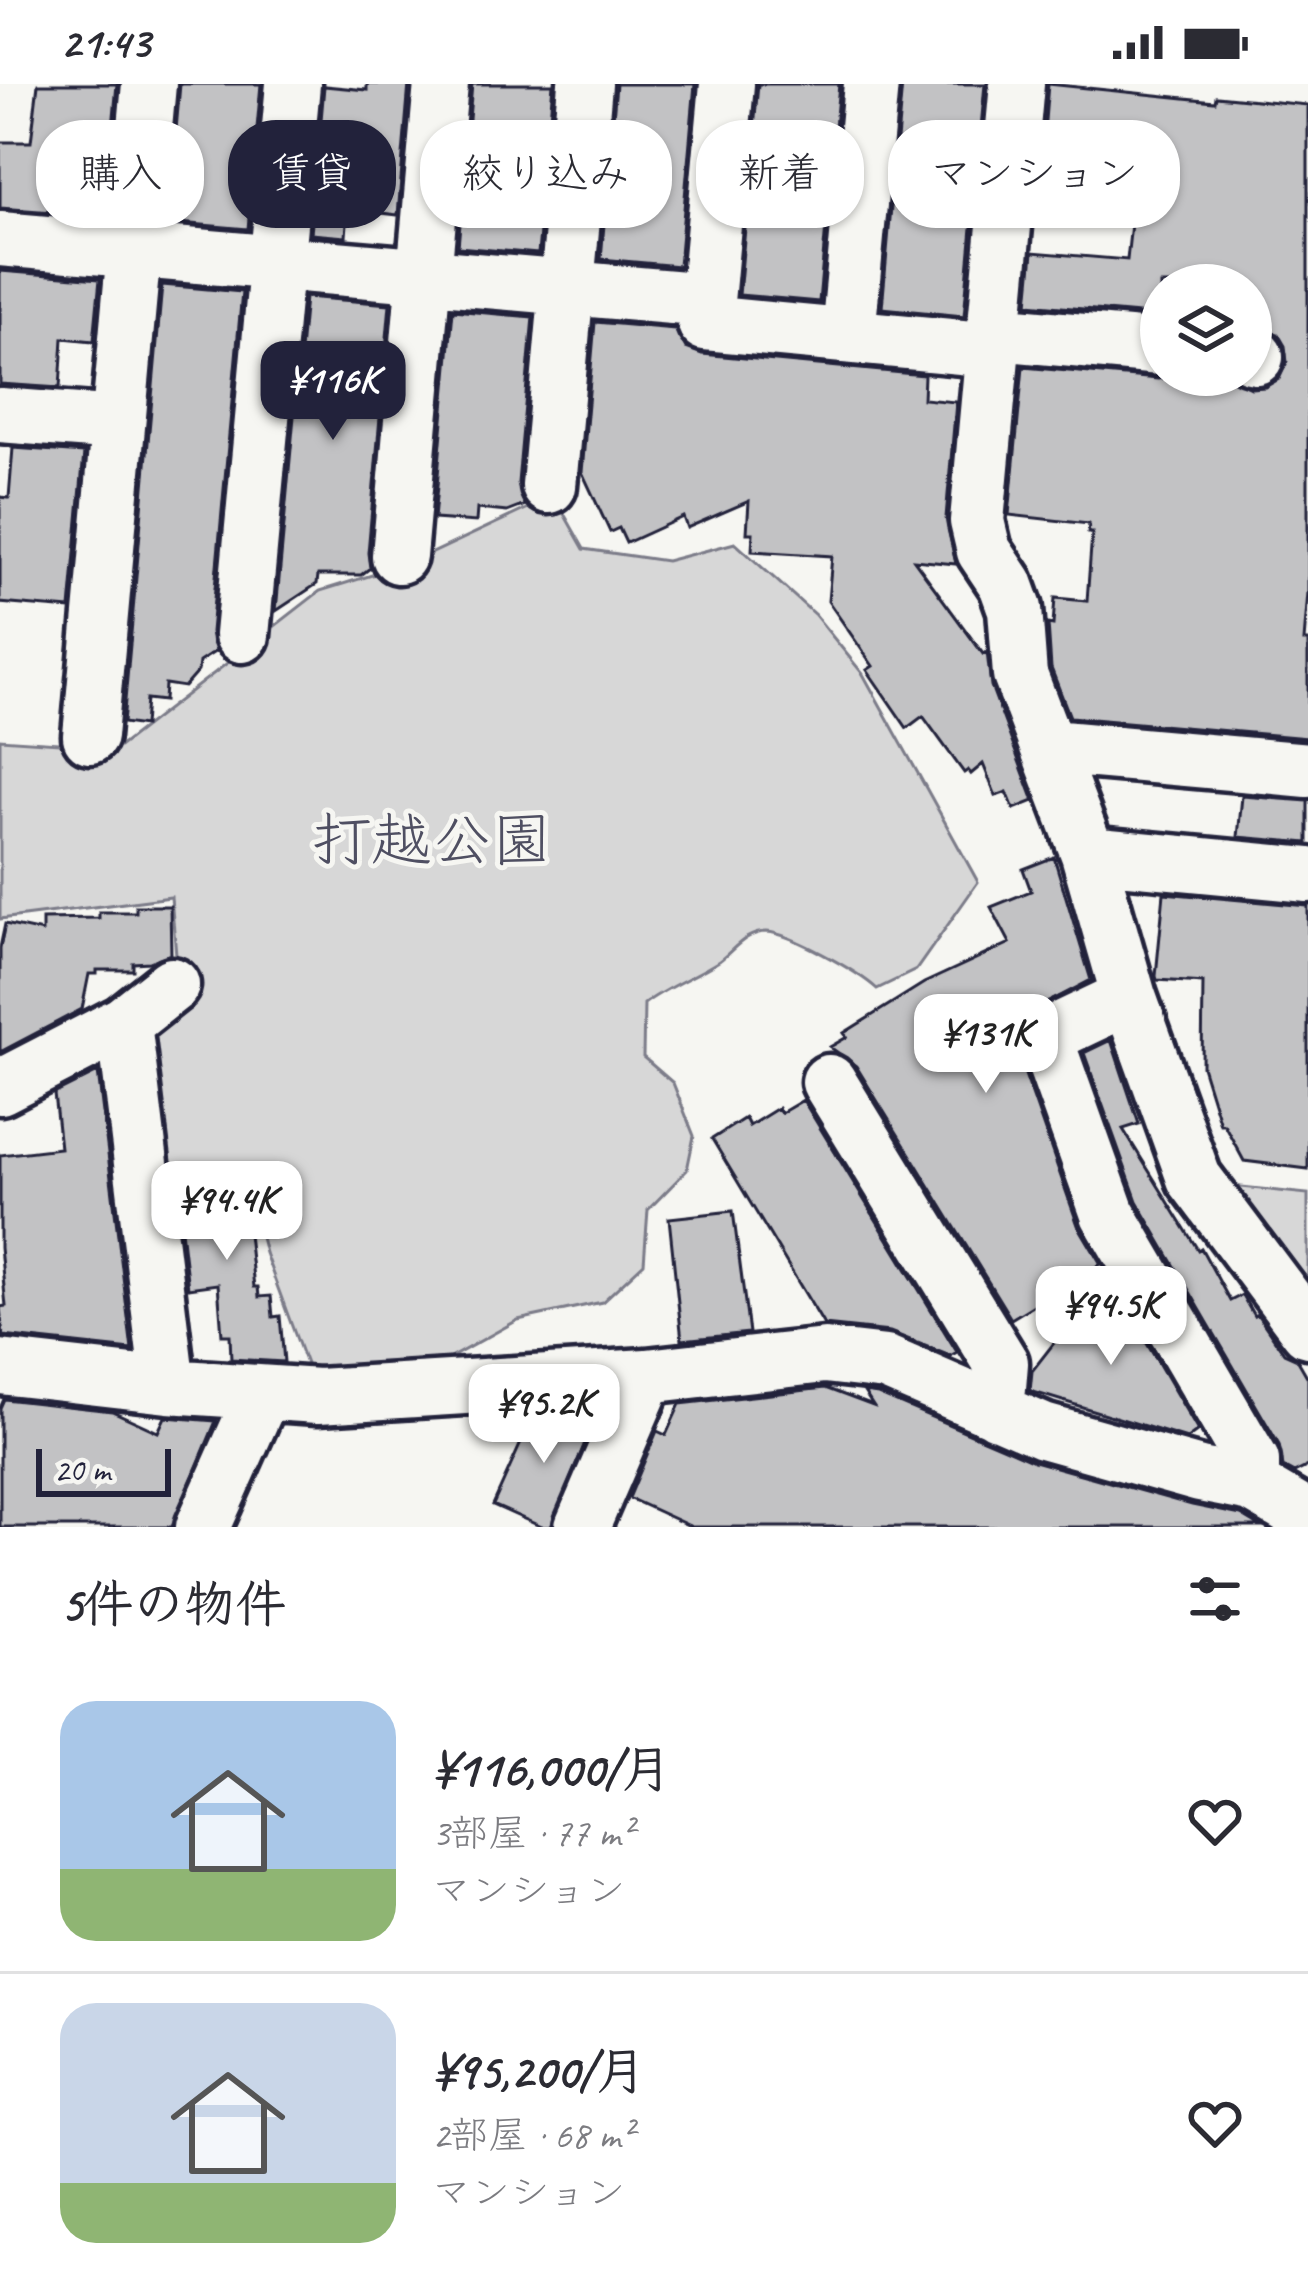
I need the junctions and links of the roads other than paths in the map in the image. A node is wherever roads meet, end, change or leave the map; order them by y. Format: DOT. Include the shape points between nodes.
graph roads {
  1 [pos="149,84"];
  2 [pos="293,84"];
  3 [pos="441,84"];
  4 [pos="585,84"];
  5 [pos="727,84"];
  6 [pos="871,84"];
  7 [pos="1017,84"];
  8 [pos="0,239"];
  9 [pos="134,251"];
  10 [pos="276,263"];
  11 [pos="423,276"];
  12 [pos="566,289"];
  13 [pos="706,301"];
  14 [pos="848,335"];
  15 [pos="994,341"];
  16 [pos="1140,347"];
  17 [pos="0,415"];
  18 [pos="118,424"];
  19 [pos="548,486"];
  20 [pos="400,556"];
  21 [pos="242,635"];
  22 [pos="90,736"];
  23 [pos="1050,747"];
  24 [pos="1308,770"];
  25 [pos="1088,854"];
  26 [pos="1308,875"];
  27 [pos="172,986"];
  28 [pos="1129,997"];
  29 [pos="124,1023"];
  30 [pos="829,1082"];
  31 [pos="0,1087"];
  32 [pos="1308,1330"];
  33 [pos="0,1367"];
  34 [pos="647,1376"];
  35 [pos="169,1386"];
  36 [pos="262,1395"];
  37 [pos="997,1412"];
  38 [pos="1252,1485"];
  39 [pos="1308,1518"];
  40 [pos="596,1523"];
  41 [pos="203,1527"];
  1 -- 9 [label="street"];
  2 -- 10 [label="street"];
  3 -- 11 [label="street"];
  4 -- 12 [label="street"];
  5 -- 13 [label="street"];
  6 -- 14 [label="street"];
  7 -- 15 [label="street"];
  8 -- 9 [label="street"];
  9 -- 10 [label="street"];
  9 -- 18 [label="street"];
  10 -- 11 [label="street"];
  10 -- 21 [label="street"];
  11 -- 12 [label="street"];
  11 -- 20 [label="street"];
  12 -- 13 [label="street"];
  12 -- 19 [label="street"];
  13 -- 14 [label="street" via="705,322"];
  14 -- 15 [label="street"];
  15 -- 16 [label="street"];
  15 -- 23 [label="street" via="977,520 1015,609 1020,675"];
  17 -- 18 [label="street"];
  18 -- 22 [label="street"];
  23 -- 24 [label="street"];
  23 -- 25 [label="street"];
  25 -- 26 [label="street"];
  25 -- 28 [label="street"];
  27 -- 29 [label="street"];
  28 -- 32 [label="street" via="1194,1178"];
  28 -- 38 [label="street" via="1045,1037 1108,1214 1252,1461"];
  29 -- 31 [label="street"];
  29 -- 35 [label="street"];
  30 -- 37 [label="street" via="1001,1363"];
  33 -- 35 [label="street"];
  34 -- 36 [label="street"];
  34 -- 37 [label="street" via="825,1356 886,1363"];
  34 -- 40 [label="street"];
  35 -- 36 [label="street"];
  36 -- 41 [label="street"];
  37 -- 38 [label="street"];
  38 -- 39 [label="street"];
}
